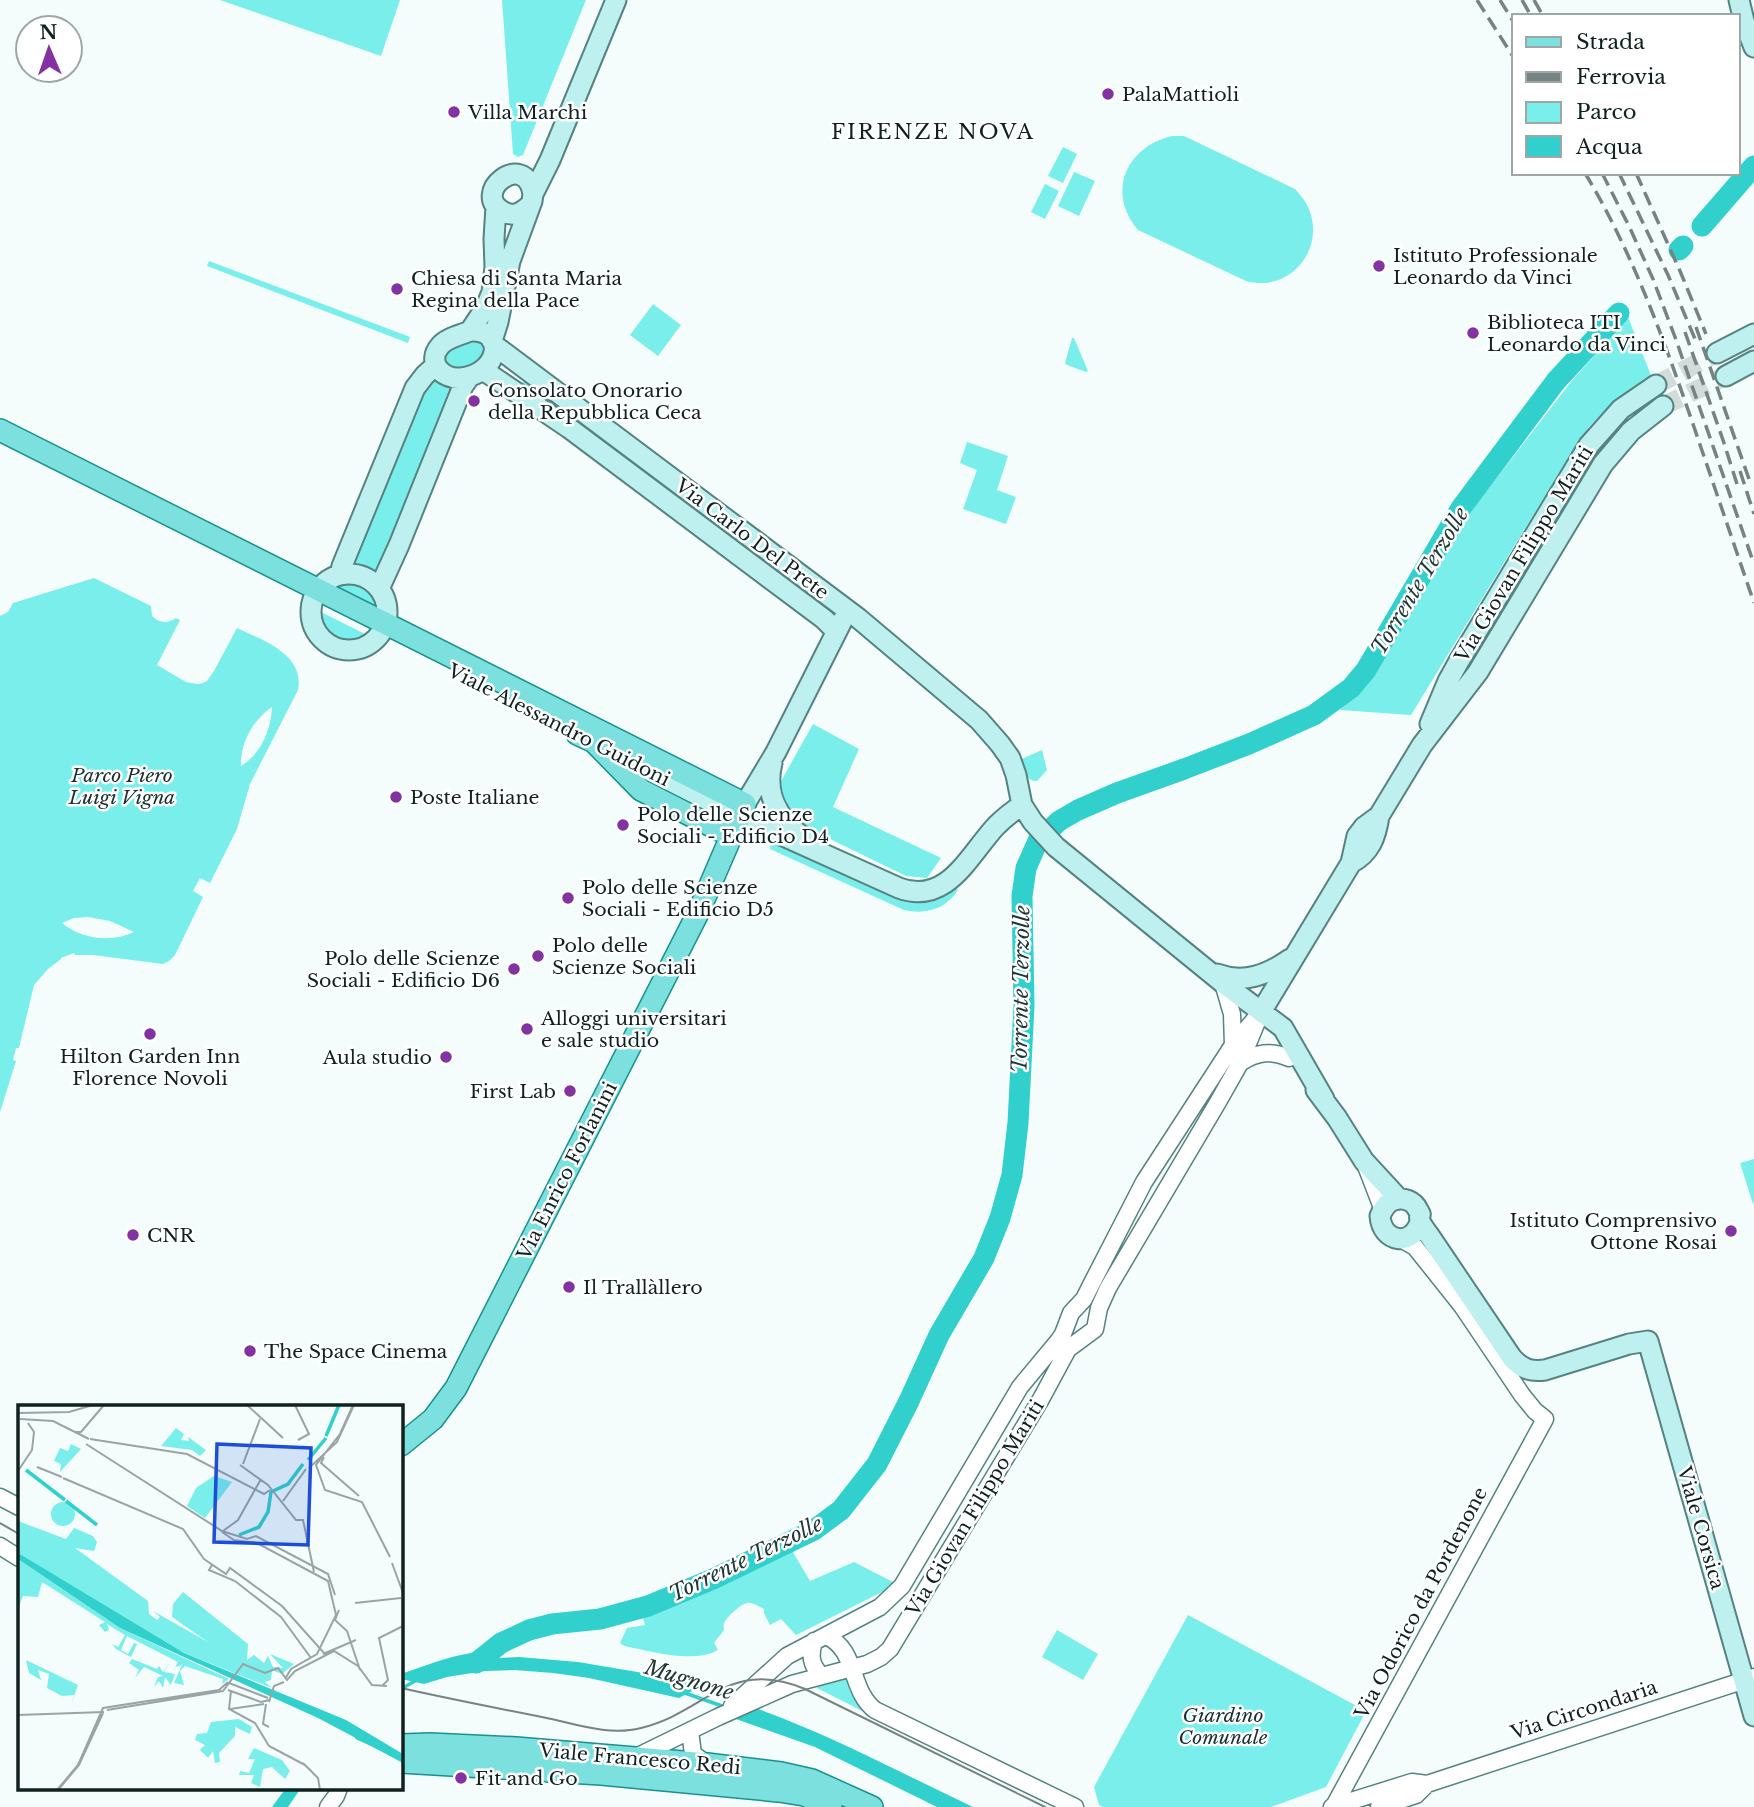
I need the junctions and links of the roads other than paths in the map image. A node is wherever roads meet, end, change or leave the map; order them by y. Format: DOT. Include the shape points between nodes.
graph roads {
  1 [pos="616,0"];
  2 [pos="1740,0"];
  3 [pos="1754,47"];
  4 [pos="551,156"];
  5 [pos="520,176"];
  6 [pos="531,200"];
  7 [pos="496,206"];
  8 [pos="470,331"];
  9 [pos="1754,334"];
  10 [pos="493,343"];
  11 [pos="1717,353"];
  12 [pos="1754,361"];
  13 [pos="436,365"];
  14 [pos="476,373"];
  15 [pos="1726,376"];
  16 [pos="1656,385"];
  17 [pos="1664,406"];
  18 [pos="0,430"];
  19 [pos="0,445"];
  20 [pos="340,575"];
  21 [pos="379,589"];
  22 [pos="315,595"];
  23 [pos="847,611"];
  24 [pos="383,629"];
  25 [pos="836,631"];
  26 [pos="1422,745"];
  27 [pos="776,752"];
  28 [pos="1022,805"];
  29 [pos="738,819"];
  30 [pos="844,862"];
  31 [pos="1293,956"];
  32 [pos="1207,970"];
  33 [pos="1223,983"];
  34 [pos="1261,1012"];
  35 [pos="1233,1045"];
  36 [pos="1289,1058"];
  37 [pos="1240,1062"];
  38 [pos="1324,1099"];
  39 [pos="1391,1204"];
  40 [pos="1420,1222"];
  41 [pos="1401,1239"];
  42 [pos="1072,1314"];
  43 [pos="1097,1317"];
  44 [pos="1086,1335"];
  45 [pos="402,1444"];
  46 [pos="0,1497"];
  47 [pos="18,1506"];
  48 [pos="0,1546"];
  49 [pos="18,1557"];
  50 [pos="820,1638"];
  51 [pos="852,1668"];
  52 [pos="822,1676"];
  53 [pos="1749,1679"];
  54 [pos="751,1698"];
  55 [pos="1754,1716"];
  56 [pos="690,1731"];
  57 [pos="402,1745"];
  58 [pos="635,1757"];
  59 [pos="402,1762"];
  60 [pos="707,1764"];
  61 [pos="604,1774"];
  62 [pos="1427,1784"];
  63 [pos="338,1790"];
  64 [pos="1072,1805"];
  65 [pos="328,1807"];
  66 [pos="831,1807"];
  67 [pos="872,1807"];
  68 [pos="1333,1807"];
  69 [pos="1379,1807"];
  1 -- 4 [label="main road"];
  2 -- 3 [label="main road"];
  4 -- 5 [label="main road"];
  4 -- 6 [label="main road"];
  5 -- 6 [label="main road" via="531,185"];
  5 -- 7 [label="main road" via="505,176 496,184"];
  6 -- 7 [label="main road" via="514,215"];
  6 -- 10 [label="main road" via="508,268"];
  7 -- 8 [label="main road" via="492,292"];
  8 -- 10 [label="main road, Via Carlo Del Prete" via="483,332"];
  8 -- 13 [label="main road" via="439,346"];
  9 -- 11 [label="main road"];
  10 -- 14 [label="main road" via="493,360"];
  10 -- 23 [label="main road, Via Carlo Del Prete"];
  12 -- 15 [label="main road"];
  13 -- 14 [label="main road, Via Carlo Del Prete" via="450,377"];
  13 -- 20 [label="main road" via="415,388"];
  14 -- 21 [label="main road" via="463,386"];
  14 -- 25 [label="main road, Via Carlo Del Prete" via="569,428"];
  16 -- 26 [label="main road, Via Giovan Filippo Mariti" via="1621,410 1589,445 1459,661"];
  17 -- 26 [label="main road, Via Giovan Filippo Mariti" via="1632,431 1603,464 1478,672"];
  18 -- 22 [label="main road, Viale Alessandro Guidoni"];
  19 -- 22 [label="main road, Viale Alessandro Guidoni"];
  20 -- 21 [label="main road" via="360,576"];
  20 -- 22 [label="main road"];
  21 -- 24 [label="main road" via="387,606"];
  22 -- 24 [label="main road, Viale Alessandro Guidoni"];
  22 -- 24 [label="main road" via="313,626 322,640 334,647 359,649 371,644"];
  23 -- 25 [label="main road"];
  23 -- 28 [label="main road, Via Carlo Del Prete" via="973,715 1000,744 1013,766"];
  24 -- 29 [label="main road, Viale Alessandro Guidoni"];
  24 -- 29 [label="main road, Viale Alessandro Guidoni" via="594,742 641,790"];
  25 -- 27 [label="main road"];
  26 -- 31 [label="main road, Via Giovan Filippo Mariti" via="1379,816 1357,836 1351,863"];
  27 -- 29 [label="main road"];
  27 -- 30 [label="main road" via="769,780 778,813 800,835"];
  28 -- 30 [label="main road, Viale Alessandro Guidoni" via="996,825 947,882 934,889 906,891"];
  28 -- 32 [label="main road, Via Carlo Del Prete" via="1056,847"];
  29 -- 30 [label="main road, Viale Alessandro Guidoni"];
  29 -- 45 [label="main road, Via Enrico Forlanini" via="699,911 456,1388 433,1419"];
  31 -- 32 [label="main road" via="1253,977 1233,978"];
  31 -- 34 [label="main road, Via Giovan Filippo Mariti"];
  32 -- 33 [label="main road, Via Carlo Del Prete"];
  33 -- 34 [label="main road, Via Carlo Del Prete"];
  33 -- 35 [label="street" via="1232,1014"];
  34 -- 35 [label="street, Via Giovan Filippo Mariti"];
  34 -- 36 [label="main road"];
  34 -- 37 [label="street, Via Giovan Filippo Mariti"];
  34 -- 38 [label="main road, Via Carlo Del Prete" via="1290,1037"];
  35 -- 42 [label="street, Via Giovan Filippo Mariti" via="1136,1196"];
  36 -- 37 [label="street" via="1263,1053"];
  36 -- 38 [label="main road"];
  37 -- 43 [label="street, Via Giovan Filippo Mariti" via="1108,1288"];
  38 -- 39 [label="main road"];
  39 -- 40 [label="main road" via="1409,1200 1417,1207"];
  39 -- 41 [label="main road" via="1380,1216 1384,1229"];
  40 -- 41 [label="main road" via="1414,1233"];
  40 -- 53 [label="main road, Viale Corsica" via="1522,1367 1550,1369 1648,1341"];
  41 -- 68 [label="street, Via Odorico da Pordenone" via="1415,1247 1462,1306 1522,1395 1545,1419"];
  42 -- 43 [label="street" via="1082,1307"];
  42 -- 44 [label="street" via="1072,1331"];
  42 -- 50 [label="street, Via Giovan Filippo Mariti" via="1059,1340 1020,1387 902,1586 880,1607"];
  43 -- 44 [label="street, Via Giovan Filippo Mariti" via="1095,1329"];
  44 -- 51 [label="street, Via Giovan Filippo Mariti" via="1060,1360 890,1649 874,1661"];
  46 -- 47 [label="street"];
  48 -- 49 [label="street"];
  50 -- 51 [label="street" via="833,1639 843,1648"];
  50 -- 52 [label="street" via="811,1657"];
  50 -- 54 [label="street, Via Giovan Filippo Mariti" via="780,1662"];
  51 -- 52 [label="street, Via Giovan Filippo Mariti"];
  51 -- 64 [label="street" via="862,1696 875,1710"];
  52 -- 54 [label="street, Via Giovan Filippo Mariti"];
  53 -- 55 [label="main road, Viale Corsica"];
  53 -- 62 [label="street, Via Circondaria"];
  54 -- 56 [label="street, Via Giovan Filippo Mariti"];
  56 -- 58 [label="street, Via Giovan Filippo Mariti"];
  56 -- 60 [label="street" via="692,1752"];
  57 -- 58 [label="main road, Viale Francesco Redi"];
  58 -- 60 [label="main road, Viale Francesco Redi"];
  58 -- 61 [label="street, Via Giovan Filippo Mariti"];
  59 -- 61 [label="main road, Viale Francesco Redi"];
  60 -- 67 [label="main road, Viale Francesco Redi" via="797,1776"];
  61 -- 66 [label="main road, Viale Francesco Redi" via="788,1792"];
  62 -- 68 [label="street, Via Circondaria" via="1412,1782"];
  62 -- 69 [label="street, Via Circondaria" via="1416,1795"];
  63 -- 65 [label="street"];
}
